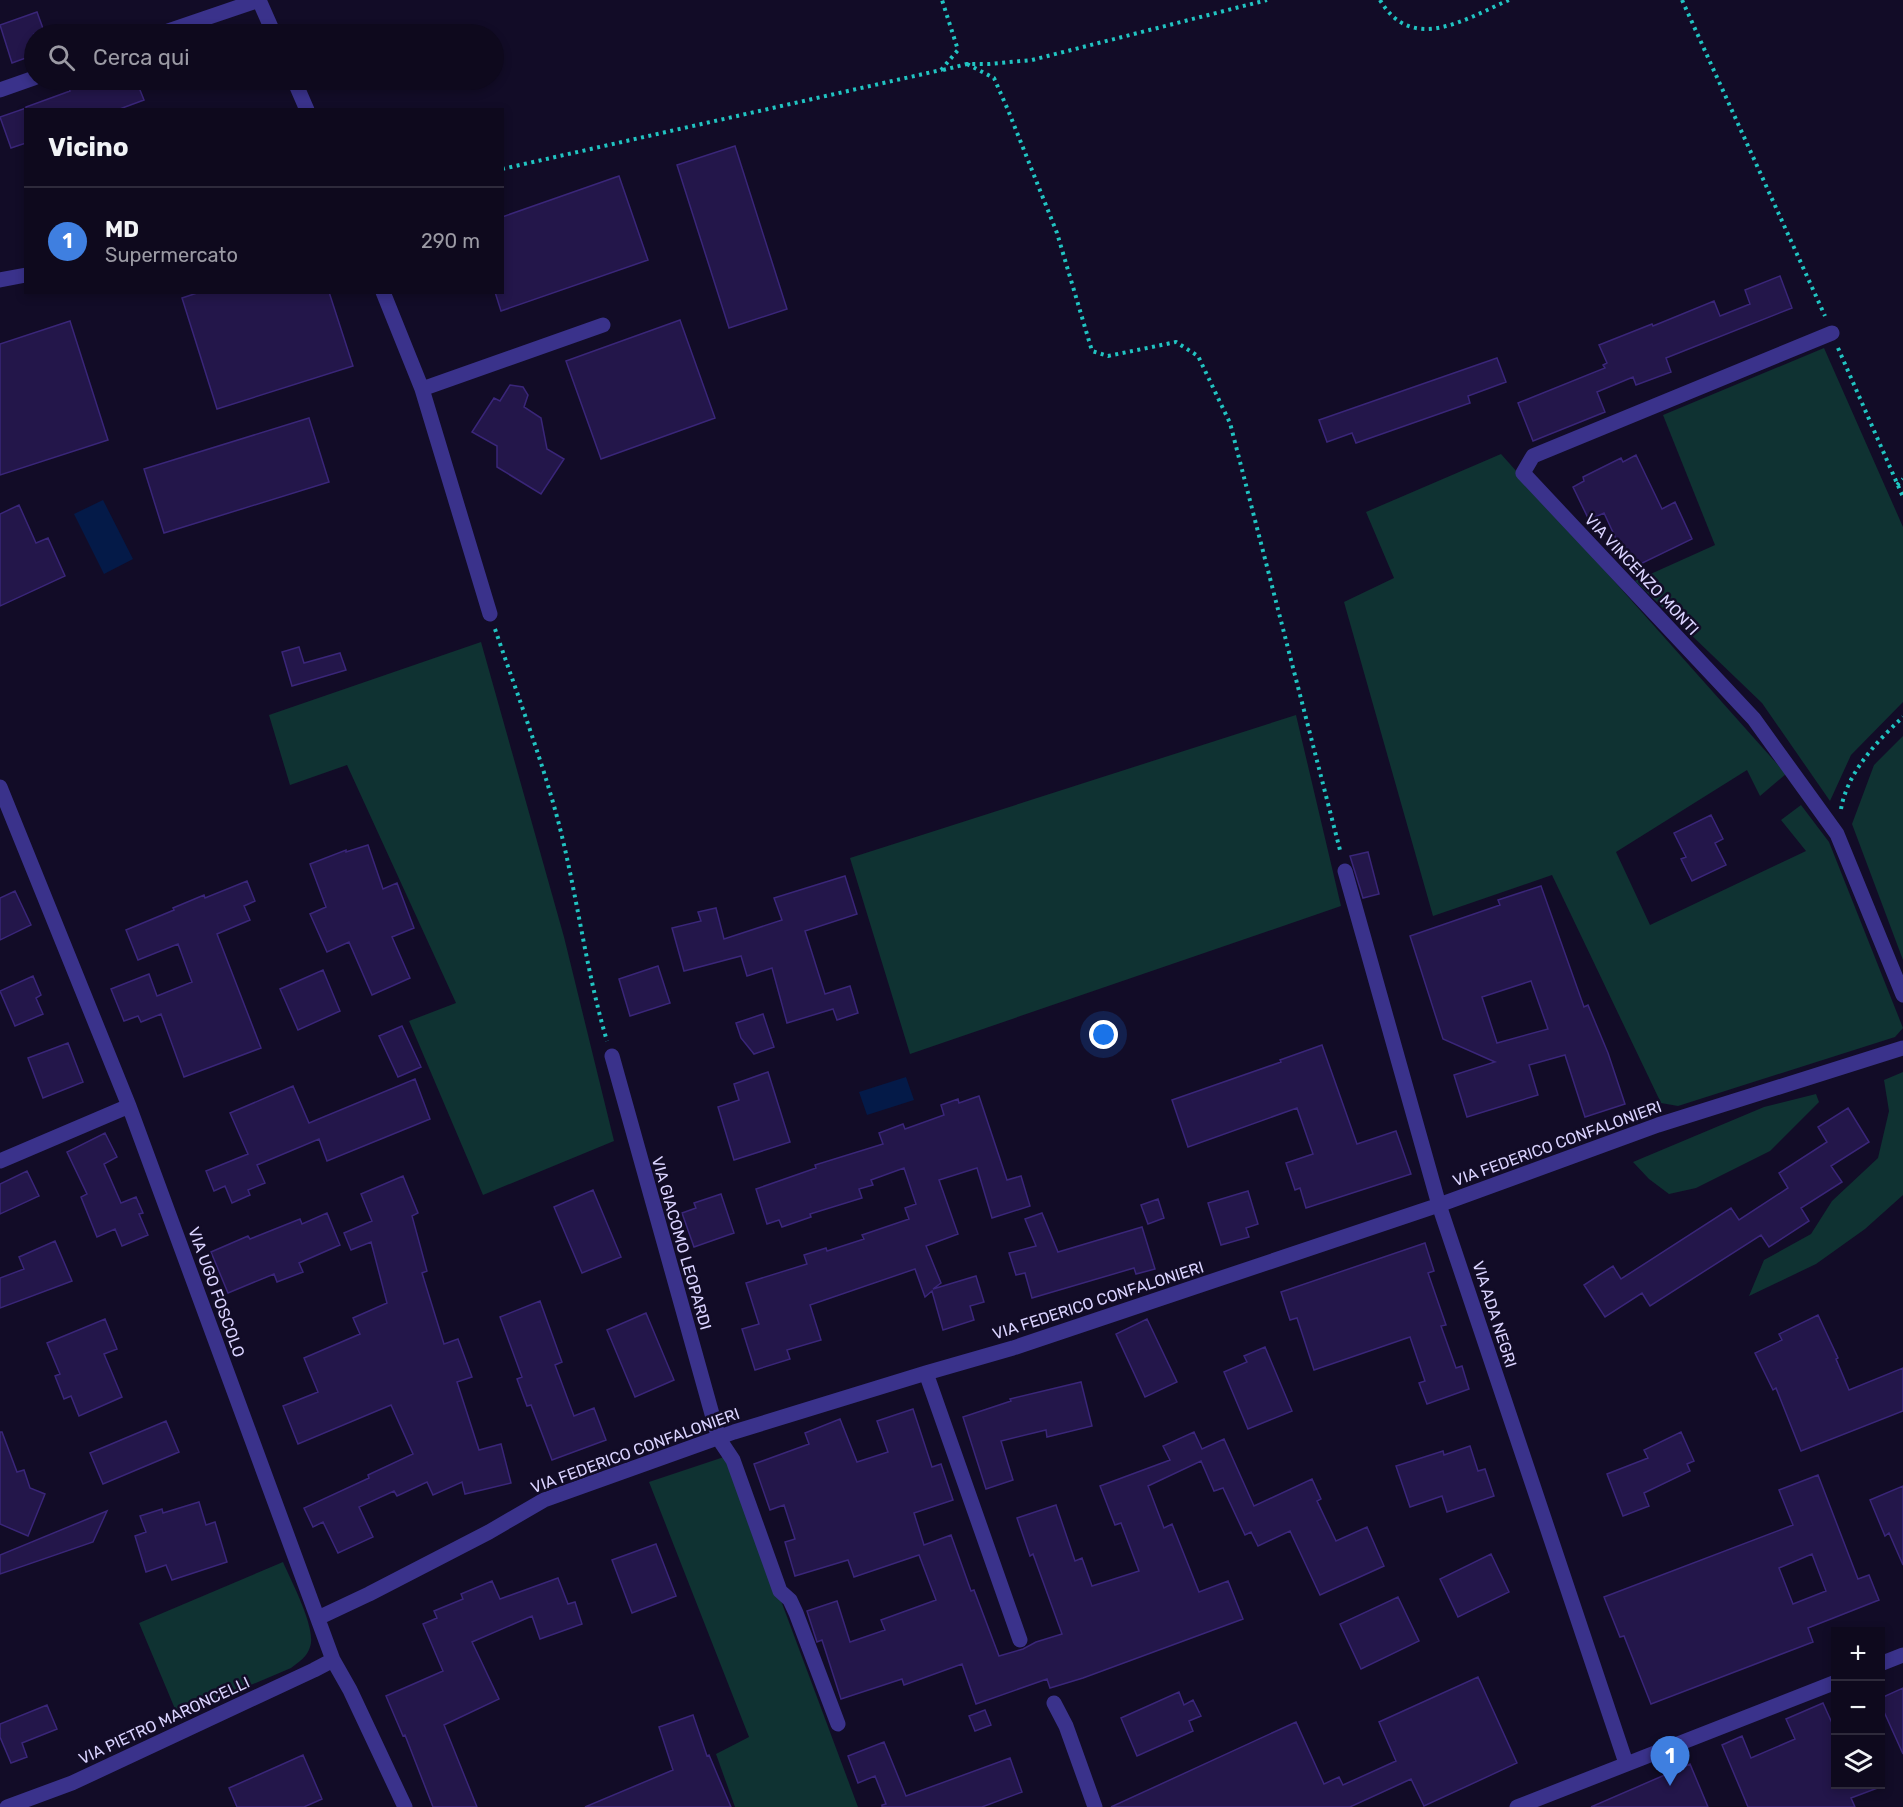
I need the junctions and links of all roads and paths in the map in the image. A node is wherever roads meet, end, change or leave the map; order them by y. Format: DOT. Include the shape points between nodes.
graph roads {
  1 [pos="259,0"];
  2 [pos="942,0"];
  3 [pos="1267,0"];
  4 [pos="1380,0"];
  5 [pos="1509,0"];
  6 [pos="1682,0"];
  7 [pos="188,24"];
  8 [pos="270,24"];
  9 [pos="967,64"];
  10 [pos="941,70"];
  11 [pos="24,82"];
  12 [pos="0,90"];
  13 [pos="298,90"];
  14 [pos="306,108"];
  15 [pos="504,169"];
  16 [pos="24,275"];
  17 [pos="0,280"];
  18 [pos="384,294"];
  19 [pos="603,325"];
  20 [pos="1832,333"];
  21 [pos="422,389"];
  22 [pos="1903,479"];
  23 [pos="1897,485"];
  24 [pos="1903,497"];
  25 [pos="490,614"];
  26 [pos="1903,717"];
  27 [pos="0,788"];
  28 [pos="1837,834"];
  29 [pos="1345,871"];
  30 [pos="1903,995"];
  31 [pos="1903,1048"];
  32 [pos="612,1056"];
  33 [pos="129,1106"];
  34 [pos="0,1161"];
  35 [pos="1439,1205"];
  36 [pos="926,1373"];
  37 [pos="719,1439"];
  38 [pos="318,1618"];
  39 [pos="1020,1640"];
  40 [pos="1903,1655"];
  41 [pos="333,1659"];
  42 [pos="1885,1662"];
  43 [pos="1831,1684"];
  44 [pos="1054,1703"];
  45 [pos="838,1724"];
  46 [pos="1626,1763"];
  47 [pos="7,1807"];
  48 [pos="405,1807"];
  49 [pos="1095,1807"];
  50 [pos="1517,1807"];
  1 -- 7 [label="street"];
  1 -- 8 [label="street"];
  2 -- 10 [label="path" via="958,50"];
  3 -- 9 [label="path" via="1032,60"];
  4 -- 5 [label="path" via="1401,22 1423,30 1442,29"];
  6 -- 20 [label="path"];
  9 -- 10 [label="path"];
  9 -- 29 [label="path" via="994,78 1008,110 1057,233 1092,351 1108,356 1176,342 1198,356 1230,423"];
  10 -- 15 [label="path"];
  11 -- 12 [label="street"];
  13 -- 14 [label="street"];
  16 -- 17 [label="street"];
  18 -- 21 [label="street"];
  19 -- 21 [label="street"];
  20 -- 23 [label="path"];
  20 -- 28 [label="street, VIA VINCENZO MONTI" via="1533,456 1523,473 1754,719"];
  21 -- 25 [label="street"];
  22 -- 23 [label="path"];
  23 -- 24 [label="path"];
  25 -- 32 [label="path" via="554,806 597,1008"];
  26 -- 28 [label="path" via="1866,755 1843,794"];
  27 -- 33 [label="street, VIA UGO FOSCOLO"];
  28 -- 30 [label="street, VIA VINCENZO MONTI"];
  29 -- 35 [label="street, VIA ADA NEGRI"];
  31 -- 35 [label="street, VIA FEDERICO CONFALONIERI" via="1658,1125"];
  32 -- 37 [label="street, VIA GIACOMO LEOPARDI"];
  33 -- 34 [label="street"];
  33 -- 38 [label="street, VIA UGO FOSCOLO"];
  35 -- 36 [label="street, VIA FEDERICO CONFALONIERI" via="1013,1348"];
  35 -- 46 [label="street, VIA ADA NEGRI"];
  36 -- 37 [label="street, VIA FEDERICO CONFALONIERI"];
  36 -- 39 [label="street"];
  37 -- 38 [label="street, VIA FEDERICO CONFALONIERI" via="544,1500"];
  37 -- 45 [label="street, VIA GIACOMO LEOPARDI" via="733,1460 780,1591 796,1613"];
  38 -- 41 [label="street, VIA UGO FOSCOLO"];
  40 -- 42 [label="street"];
  41 -- 47 [label="street, VIA PIETRO MARONCELLI" via="72,1784"];
  41 -- 48 [label="street, VIA UGO FOSCOLO"];
  43 -- 46 [label="street"];
  44 -- 49 [label="street"];
  46 -- 50 [label="street"];
}
